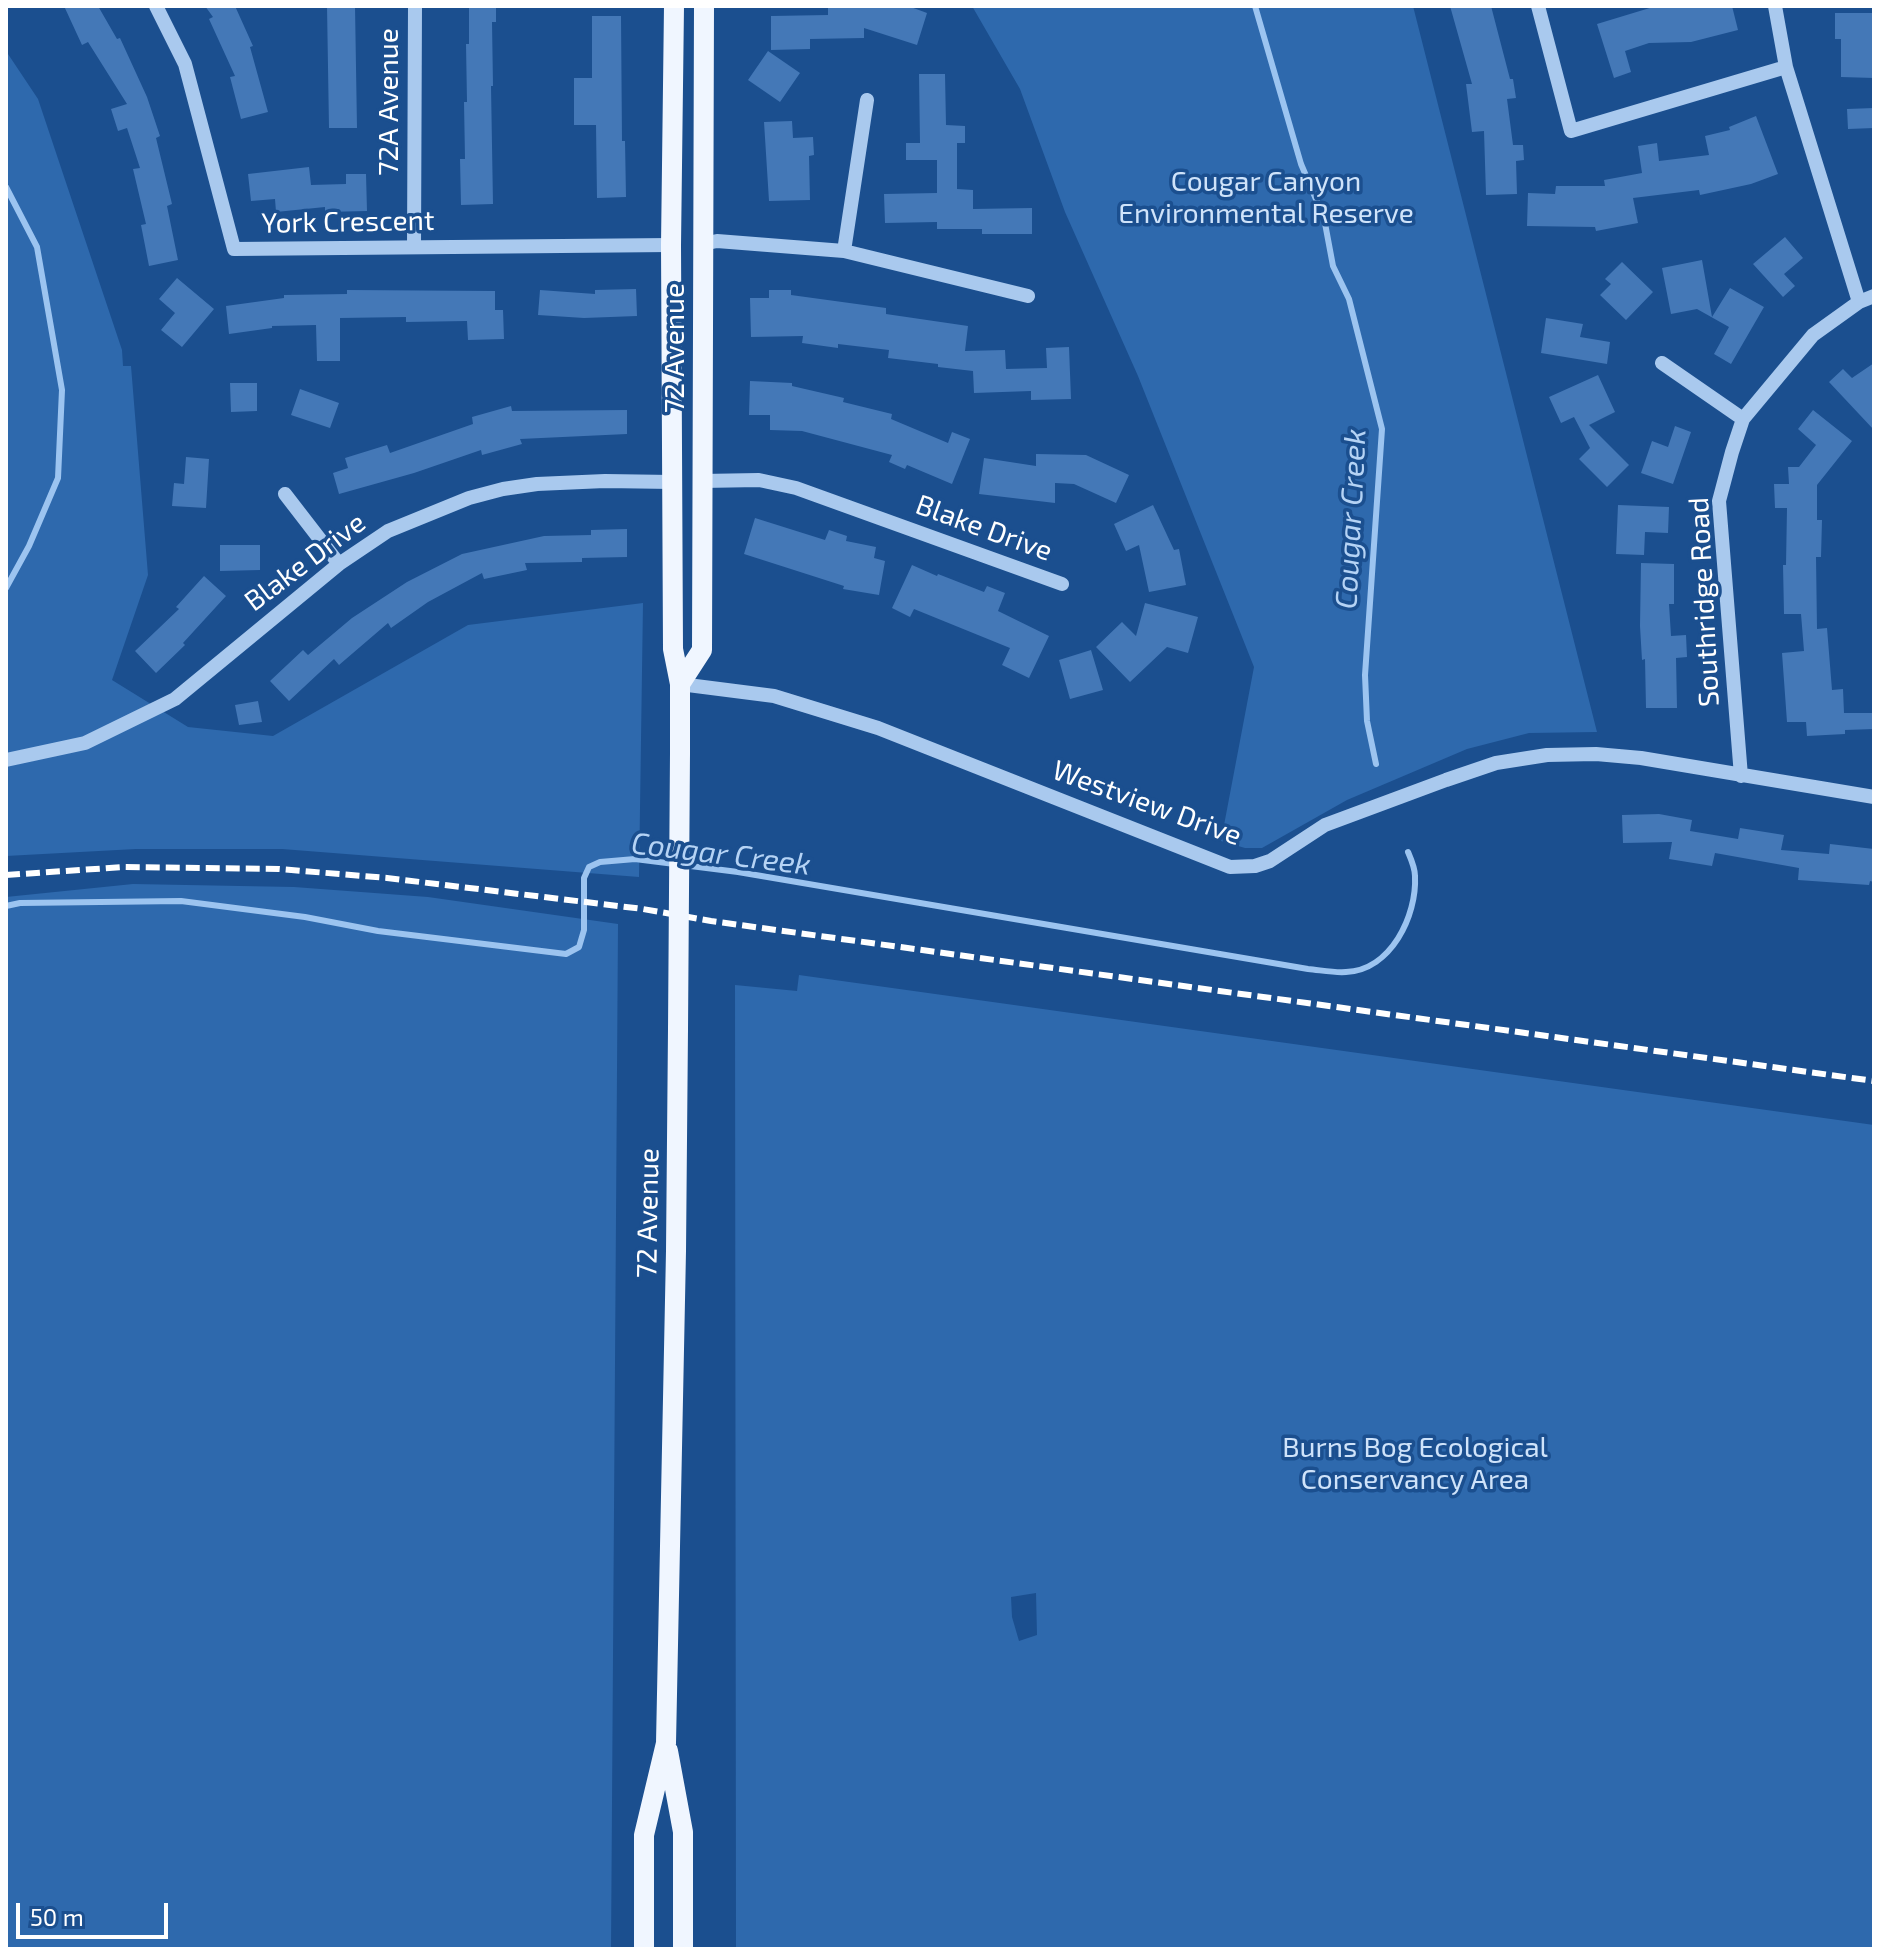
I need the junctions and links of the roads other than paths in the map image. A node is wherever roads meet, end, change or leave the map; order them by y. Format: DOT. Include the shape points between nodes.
graph roads {
  1 [pos="156,6"];
  2 [pos="415,6"];
  3 [pos="674,6"];
  4 [pos="704,6"];
  5 [pos="1538,6"];
  6 [pos="1775,6"];
  7 [pos="1786,67"];
  8 [pos="867,100"];
  9 [pos="703,244"];
  10 [pos="671,245"];
  11 [pos="414,247"];
  12 [pos="844,251"];
  13 [pos="1028,296"];
  14 [pos="1874,296"];
  15 [pos="1859,302"];
  16 [pos="1662,363"];
  17 [pos="1743,419"];
  18 [pos="702,481"];
  19 [pos="672,482"];
  20 [pos="285,494"];
  21 [pos="339,564"];
  22 [pos="1062,584"];
  23 [pos="680,684"];
  24 [pos="6,760"];
  25 [pos="1741,776"];
  26 [pos="1874,797"];
  27 [pos="666,1743"];
  28 [pos="644,1949"];
  29 [pos="683,1949"];
  1 -- 11 [label="street, York Crescent" via="185,64 234,249"];
  2 -- 11 [label="street, 72A Avenue"];
  3 -- 10 [label="main road, 72 Avenue"];
  4 -- 9 [label="main road, 72 Avenue"];
  5 -- 7 [label="street" via="1571,131"];
  6 -- 7 [label="street"];
  7 -- 15 [label="street"];
  8 -- 12 [label="street"];
  9 -- 12 [label="street"];
  9 -- 18 [label="main road, 72 Avenue"];
  10 -- 11 [label="street, York Crescent"];
  10 -- 19 [label="main road, 72 Avenue"];
  12 -- 13 [label="street"];
  14 -- 15 [label="street, Southridge Road"];
  15 -- 17 [label="street, Southridge Road" via="1813,335"];
  16 -- 17 [label="street"];
  17 -- 25 [label="street, Southridge Road" via="1719,501"];
  18 -- 22 [label="street, Blake Drive" via="759,480 796,488"];
  18 -- 23 [label="main road, 72 Avenue" via="702,650"];
  19 -- 21 [label="street, Blake Drive" via="537,484 491,492 388,531"];
  19 -- 23 [label="main road, 72 Avenue" via="673,649"];
  20 -- 21 [label="street"];
  21 -- 24 [label="street, Blake Drive" via="175,699 85,743"];
  23 -- 25 [label="street, Westview Drive" via="774,696 878,728 1230,867 1270,861 1325,825 1496,763 1596,754"];
  23 -- 27 [label="main road, 72 Avenue, bridge"];
  25 -- 26 [label="street, Westview Drive"];
  27 -- 28 [label="main road, 72 Avenue" via="644,1835"];
  27 -- 29 [label="main road, 72 Avenue" via="683,1832"];
}
